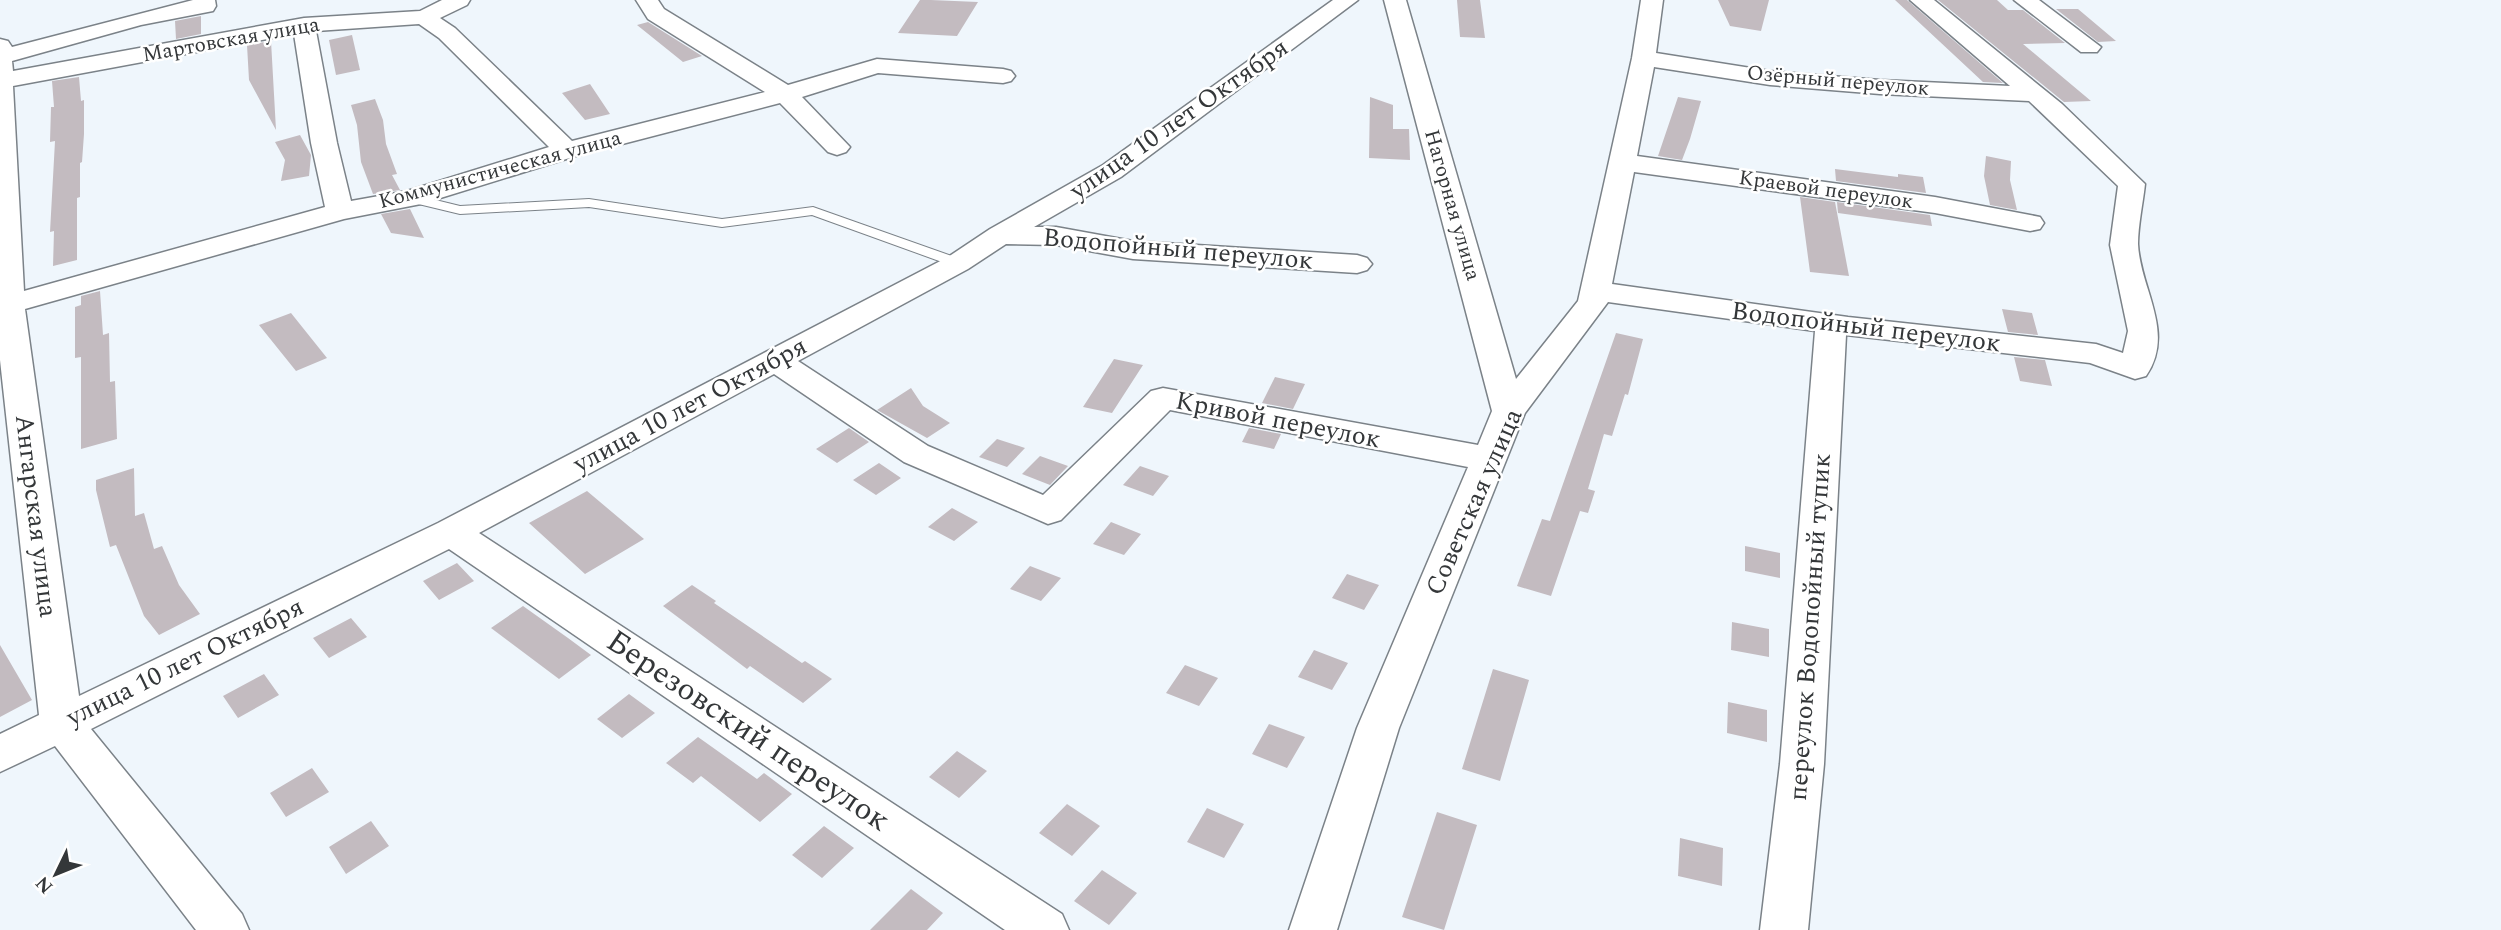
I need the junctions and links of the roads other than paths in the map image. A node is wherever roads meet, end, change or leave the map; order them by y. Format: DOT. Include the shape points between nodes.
graph roads {
  1 [pos="204,0"];
  2 [pos="459,0"];
  3 [pos="647,0"];
  4 [pos="1347,0"];
  5 [pos="1395,0"];
  6 [pos="1653,0"];
  7 [pos="1921,0"];
  8 [pos="2025,0"];
  9 [pos="424,17"];
  10 [pos="304,25"];
  11 [pos="2089,47"];
  12 [pos="1644,58"];
  13 [pos="0,64"];
  14 [pos="1003,76"];
  15 [pos="785,94"];
  16 [pos="2033,94"];
  17 [pos="837,147"];
  18 [pos="567,150"];
  19 [pos="1621,162"];
  20 [pos="411,198"];
  21 [pos="340,211"];
  22 [pos="2029,223"];
  23 [pos="1000,235"];
  24 [pos="958,263"];
  25 [pos="1357,264"];
  26 [pos="1595,291"];
  27 [pos="5,305"];
  28 [pos="1831,323"];
  29 [pos="774,360"];
  30 [pos="1509,411"];
  31 [pos="1489,459"];
  32 [pos="451,532"];
  33 [pos="61,722"];
  34 [pos="0,754"];
  35 [pos="225,930"];
  36 [pos="1045,930"];
  37 [pos="1313,930"];
  38 [pos="1784,930"];
  1 -- 13 [label="street" via="205,6 138,19"];
  2 -- 9 [label="street, Мартовская улица"];
  3 -- 15 [label="street" via="656,14"];
  4 -- 23 [label="street, улица 10 лет Октября" via="1112,172"];
  5 -- 30 [label="street, Нагорная улица"];
  6 -- 12 [label="street, Советская улица"];
  7 -- 16 [label="street"];
  8 -- 11 [label="street"];
  9 -- 10 [label="street, Мартовская улица"];
  9 -- 18 [label="street" via="447,33"];
  10 -- 13 [label="street, Мартовская улица"];
  10 -- 21 [label="street"];
  12 -- 16 [label="street, Озёрный переулок" via="1770,78"];
  12 -- 19 [label="street, Советская улица"];
  13 -- 27 [label="street, Ангарская улица"];
  14 -- 15 [label="street, Коммунистическая улица" via="877,65"];
  15 -- 17 [label="street"];
  15 -- 18 [label="street, Коммунистическая улица"];
  16 -- 28 [label="street, Водопойный переулок" via="2132,184 2124,245 2144,331 2135,369 2096,355"];
  18 -- 20 [label="street, Коммунистическая улица"];
  19 -- 22 [label="street, Краевой переулок" via="1935,205"];
  19 -- 26 [label="street, Советская улица"];
  20 -- 21 [label="street, Коммунистическая улица"];
  20 -- 24 [label="lane" via="460,210 589,203 722,223 814,211"];
  21 -- 27 [label="street, Коммунистическая улица"];
  23 -- 24 [label="street, улица 10 лет Октября"];
  23 -- 25 [label="street, Водопойный переулок" via="1056,236 1133,250"];
  24 -- 29 [label="street, улица 10 лет Октября"];
  26 -- 28 [label="street, Водопойный переулок"];
  26 -- 30 [label="street, Советская улица" via="1593,302"];
  27 -- 33 [label="street, Ангарская улица"];
  28 -- 38 [label="street, переулок Водопойный тупик" via="1802,764"];
  29 -- 31 [label="street, Кривой переулок" via="916,454 1048,511 1163,398"];
  29 -- 32 [label="street, улица 10 лет Октября"];
  30 -- 31 [label="street, Советская улица"];
  31 -- 37 [label="street, Советская улица" via="1378,728"];
  32 -- 33 [label="street, улица 10 лет Октября"];
  32 -- 36 [label="street, Березовский переулок"];
  33 -- 34 [label="street, улица 10 лет Октября"];
  33 -- 35 [label="street"];
}
